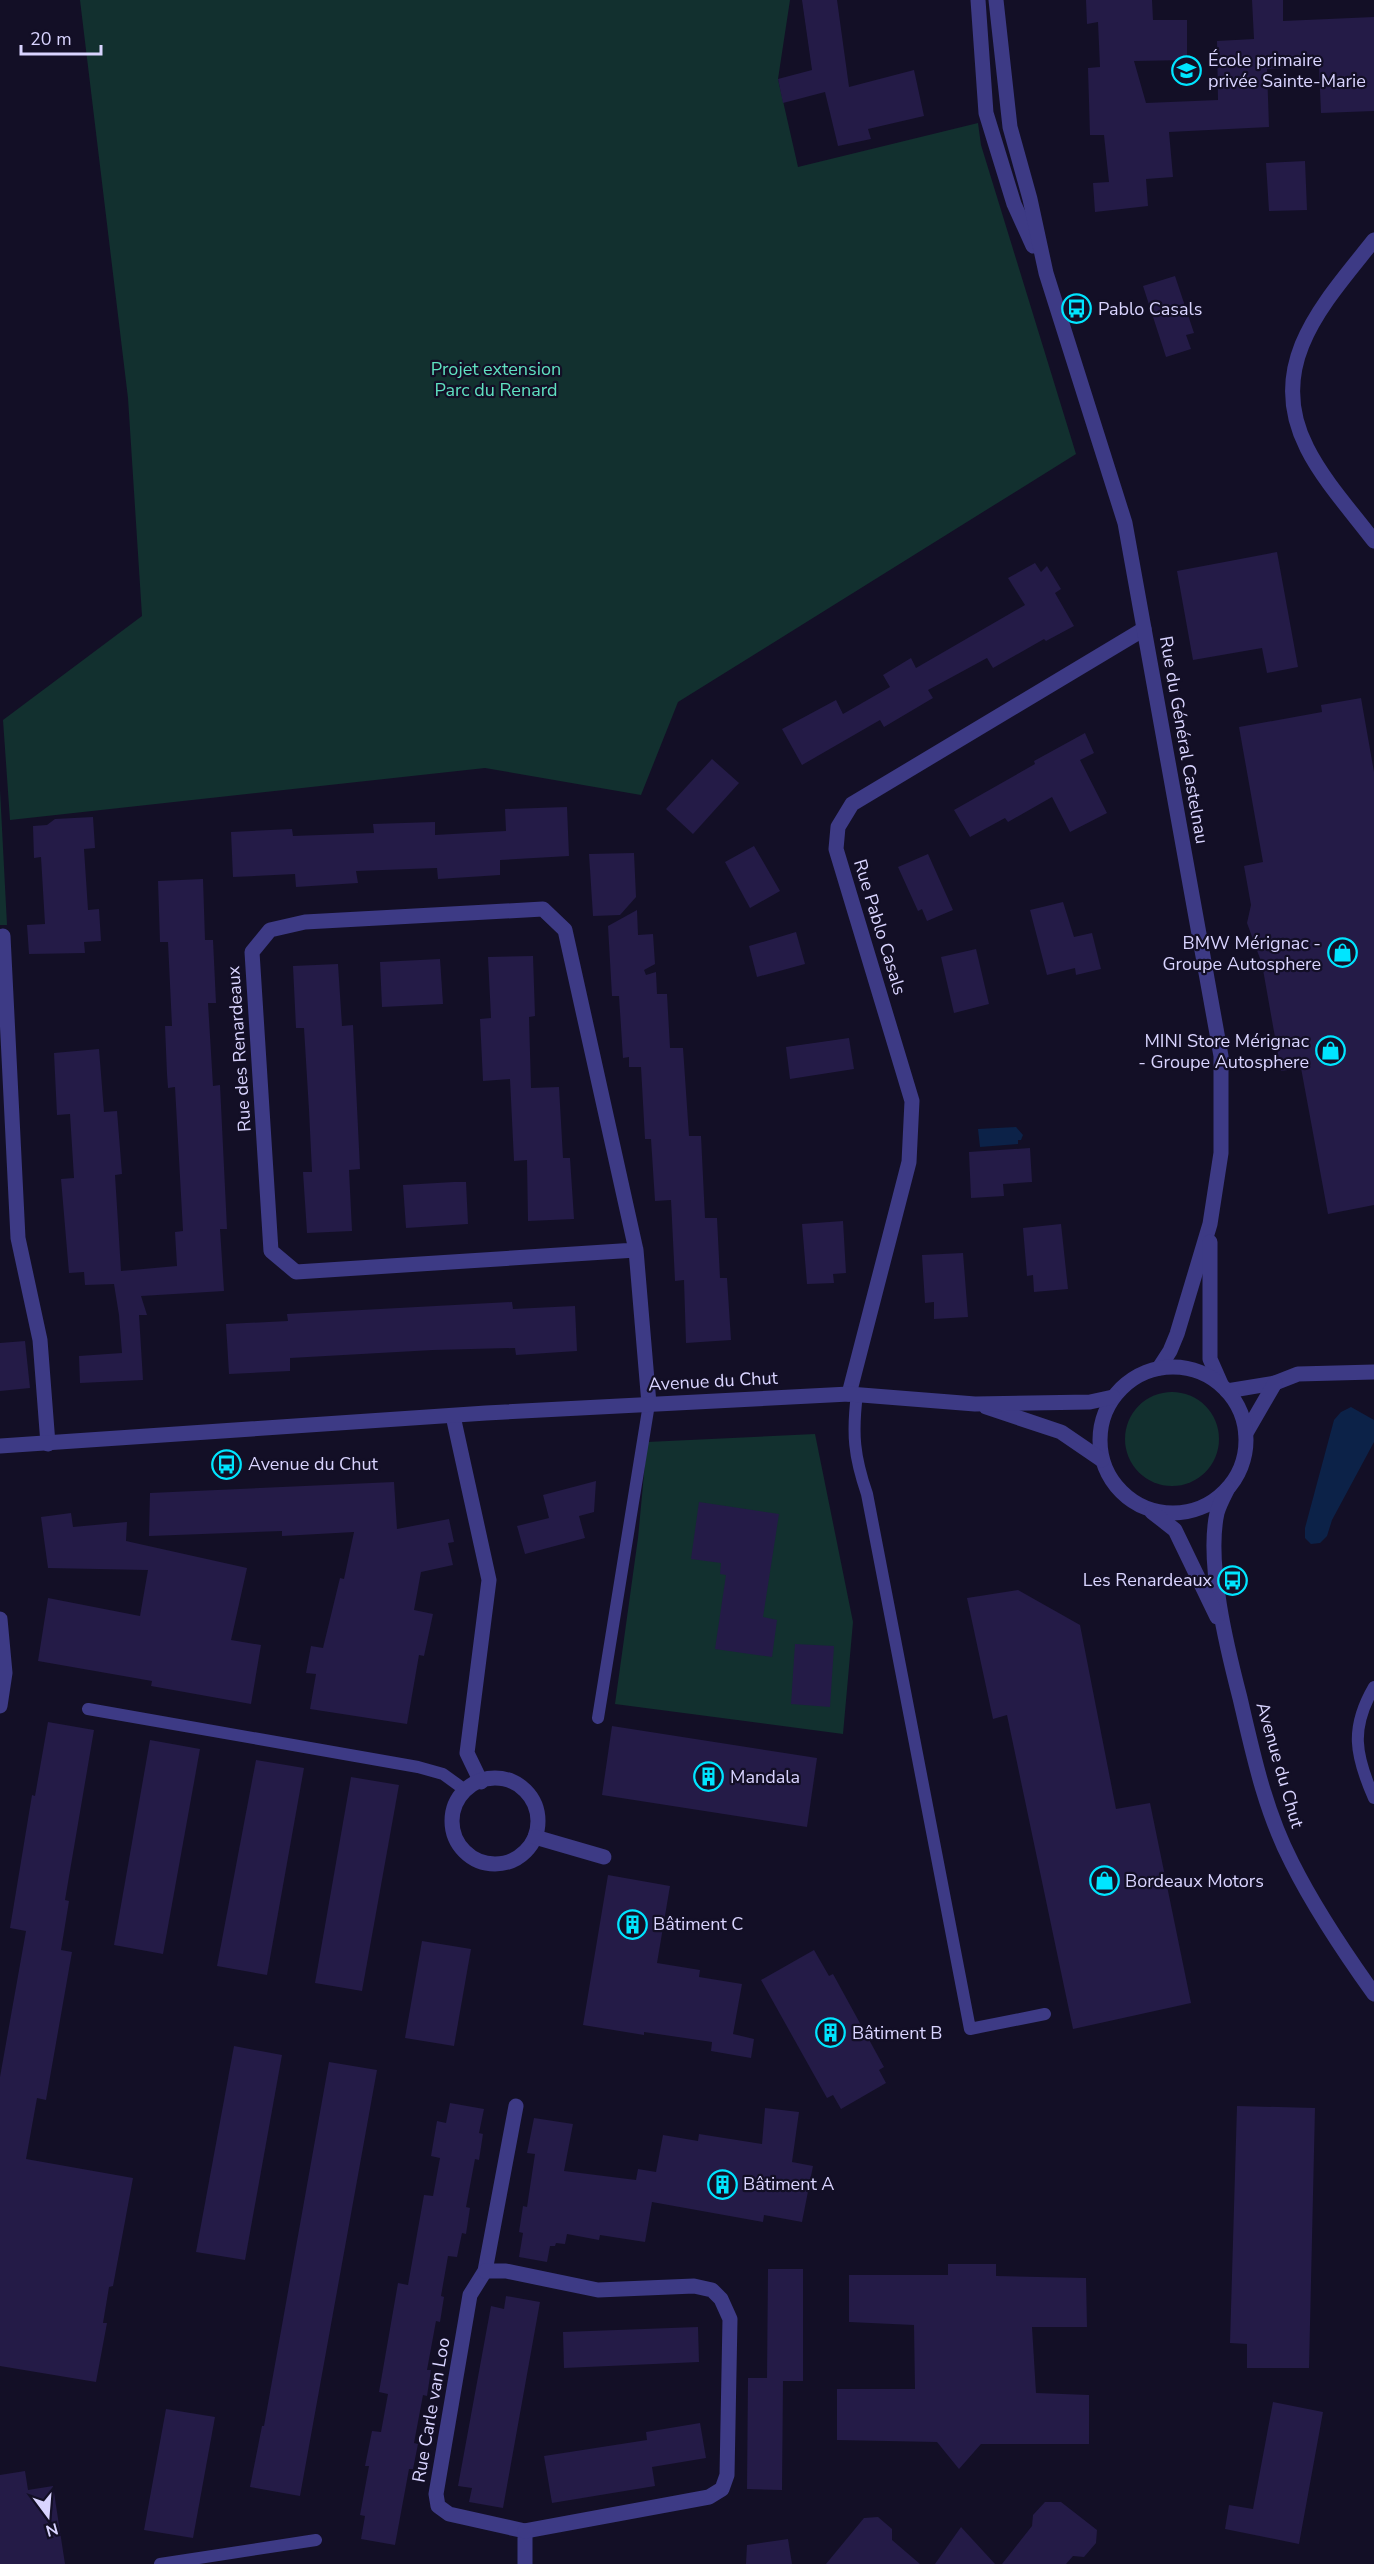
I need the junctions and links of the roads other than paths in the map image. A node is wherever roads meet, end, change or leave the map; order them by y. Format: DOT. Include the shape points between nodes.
graph roads {
  1 [pos="978,0"];
  2 [pos="996,0"];
  3 [pos="1374,240"];
  4 [pos="1046,273"];
  5 [pos="1374,541"];
  6 [pos="1144,629"];
  7 [pos="3,936"];
  8 [pos="1210,1224"];
  9 [pos="636,1250"];
  10 [pos="1159,1368"];
  11 [pos="1374,1372"];
  12 [pos="1275,1383"];
  13 [pos="1224,1387"];
  14 [pos="853,1394"];
  15 [pos="1113,1397"];
  16 [pos="649,1404"];
  17 [pos="975,1404"];
  18 [pos="453,1416"];
  19 [pos="1246,1433"];
  20 [pos="48,1444"];
  21 [pos="0,1446"];
  22 [pos="1102,1460"];
  23 [pos="1228,1488"];
  24 [pos="1147,1508"];
  25 [pos="0,1619"];
  26 [pos="1223,1631"];
  27 [pos="1374,1687"];
  28 [pos="0,1706"];
  29 [pos="88,1709"];
  30 [pos="598,1718"];
  31 [pos="1361,1756"];
  32 [pos="1374,1766"];
  33 [pos="481,1782"];
  34 [pos="465,1790"];
  35 [pos="1374,1798"];
  36 [pos="535,1837"];
  37 [pos="604,1857"];
  38 [pos="1374,1994"];
  39 [pos="1045,2014"];
  40 [pos="516,2106"];
  41 [pos="484,2271"];
  42 [pos="525,2531"];
  43 [pos="316,2540"];
  44 [pos="160,2564"];
  45 [pos="525,2564"];
  1 -- 4 [label="street, Rue du Général Castelnau" via="991,130 1014,204"];
  2 -- 4 [label="street, Rue du Général Castelnau" via="1010,127"];
  3 -- 5 [label="street" via="1302,341 1294,366 1292,394 1299,432 1307,449"];
  4 -- 6 [label="street, Rue du Général Castelnau" via="1125,523"];
  6 -- 8 [label="street, Rue du Général Castelnau" via="1221,1056 1221,1153"];
  6 -- 14 [label="street, Rue Pablo Casals" via="852,804 838,827 836,849 912,1101 909,1162"];
  7 -- 20 [label="street" via="18,1238 40,1340"];
  8 -- 10 [label="street, Rue du Général Castelnau" via="1177,1334"];
  8 -- 13 [label="street, Rue du Général Castelnau" via="1210,1359"];
  9 -- 9 [label="street, Rue des Renardeaux" via="565,930 543,909 305,922 270,930 252,952 271,1251 296,1272"];
  9 -- 16 [label="street, Rue des Renardeaux"];
  10 -- 13 [label="street" via="1181,1367 1202,1373"];
  10 -- 15 [label="street" via="1136,1376"];
  11 -- 12 [label="street" via="1298,1374"];
  12 -- 13 [label="street"];
  12 -- 19 [label="street"];
  13 -- 19 [label="street" via="1240,1410"];
  14 -- 16 [label="street, Avenue du Chut"];
  14 -- 17 [label="street, Avenue du Chut"];
  14 -- 39 [label="lane" via="856,1461 867,1494 970,2029"];
  15 -- 17 [label="street, Avenue du Chut" via="1090,1402"];
  15 -- 22 [label="street" via="1102,1421"];
  16 -- 18 [label="street, Avenue du Chut"];
  16 -- 30 [label="lane"];
  17 -- 22 [label="street, Avenue du Chut" via="1061,1432"];
  18 -- 20 [label="street, Avenue du Chut"];
  18 -- 33 [label="street" via="489,1580 467,1753"];
  19 -- 23 [label="street" via="1239,1472"];
  20 -- 21 [label="street, Avenue du Chut"];
  22 -- 24 [label="street" via="1111,1480 1127,1497"];
  23 -- 24 [label="street" via="1211,1502 1190,1511 1168,1513"];
  23 -- 26 [label="street, Avenue du Chut" via="1217,1513 1215,1554"];
  24 -- 26 [label="street, Avenue du Chut" via="1175,1530"];
  25 -- 28 [label="street" via="5,1673"];
  26 -- 38 [label="street, Avenue du Chut" via="1273,1821 1324,1921"];
  27 -- 31 [label="lane" via="1362,1708 1356,1736"];
  29 -- 34 [label="lane" via="418,1767 443,1774"];
  31 -- 32 [label="lane"];
  31 -- 35 [label="lane"];
  33 -- 34 [label="street"];
  33 -- 36 [label="street" via="495,1777 508,1779 531,1796 537,1809"];
  34 -- 36 [label="street" via="452,1811 451,1825 463,1851 475,1860 504,1863 523,1854"];
  36 -- 37 [label="street"];
  40 -- 41 [label="street, Rue Carle van Loo"];
  41 -- 42 [label="street, Rue Carle van Loo" via="470,2295 436,2494 438,2506 449,2514"];
  41 -- 42 [label="street" via="506,2271 598,2290 694,2286 712,2290 730,2319 728,2475 722,2489 709,2498"];
  42 -- 45 [label="street"];
  43 -- 44 [label="lane"];
}
